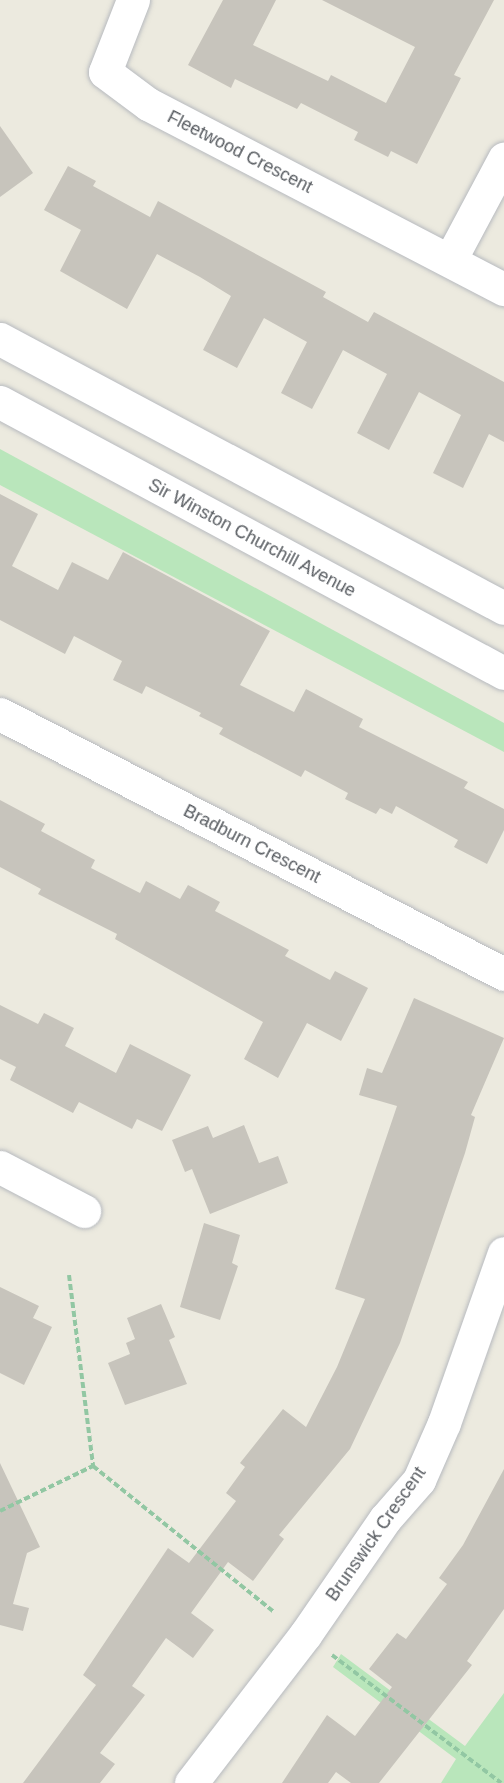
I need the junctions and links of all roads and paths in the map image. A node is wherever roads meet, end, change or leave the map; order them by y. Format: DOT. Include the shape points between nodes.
graph roads {
  1 [pos="133,0"];
  2 [pos="504,159"];
  3 [pos="450,260"];
  4 [pos="504,289"];
  5 [pos="0,339"];
  6 [pos="0,402"];
  7 [pos="504,608"];
  8 [pos="504,673"];
  9 [pos="0,714"];
  10 [pos="504,975"];
  11 [pos="0,1167"];
  12 [pos="84,1211"];
  13 [pos="504,1254"];
  14 [pos="69,1275"];
  15 [pos="93,1466"];
  16 [pos="0,1511"];
  17 [pos="274,1612"];
  18 [pos="331,1655"];
  19 [pos="191,1783"];
  20 [pos="501,1783"];
  1 -- 3 [label="street, Fleetwood Crescent" via="105,72 148,104"];
  2 -- 3 [label="street"];
  3 -- 4 [label="street, Fleetwood Crescent"];
  5 -- 7 [label="street"];
  6 -- 8 [label="street, Sir Winston Churchill Avenue"];
  9 -- 10 [label="street, Bradburn Crescent"];
  11 -- 12 [label="street"];
  13 -- 19 [label="street, Brunswick Crescent" via="444,1423 419,1480 385,1519 305,1635"];
  14 -- 15 [label="path"];
  15 -- 16 [label="path"];
  15 -- 17 [label="path"];
  18 -- 20 [label="path"];
}
